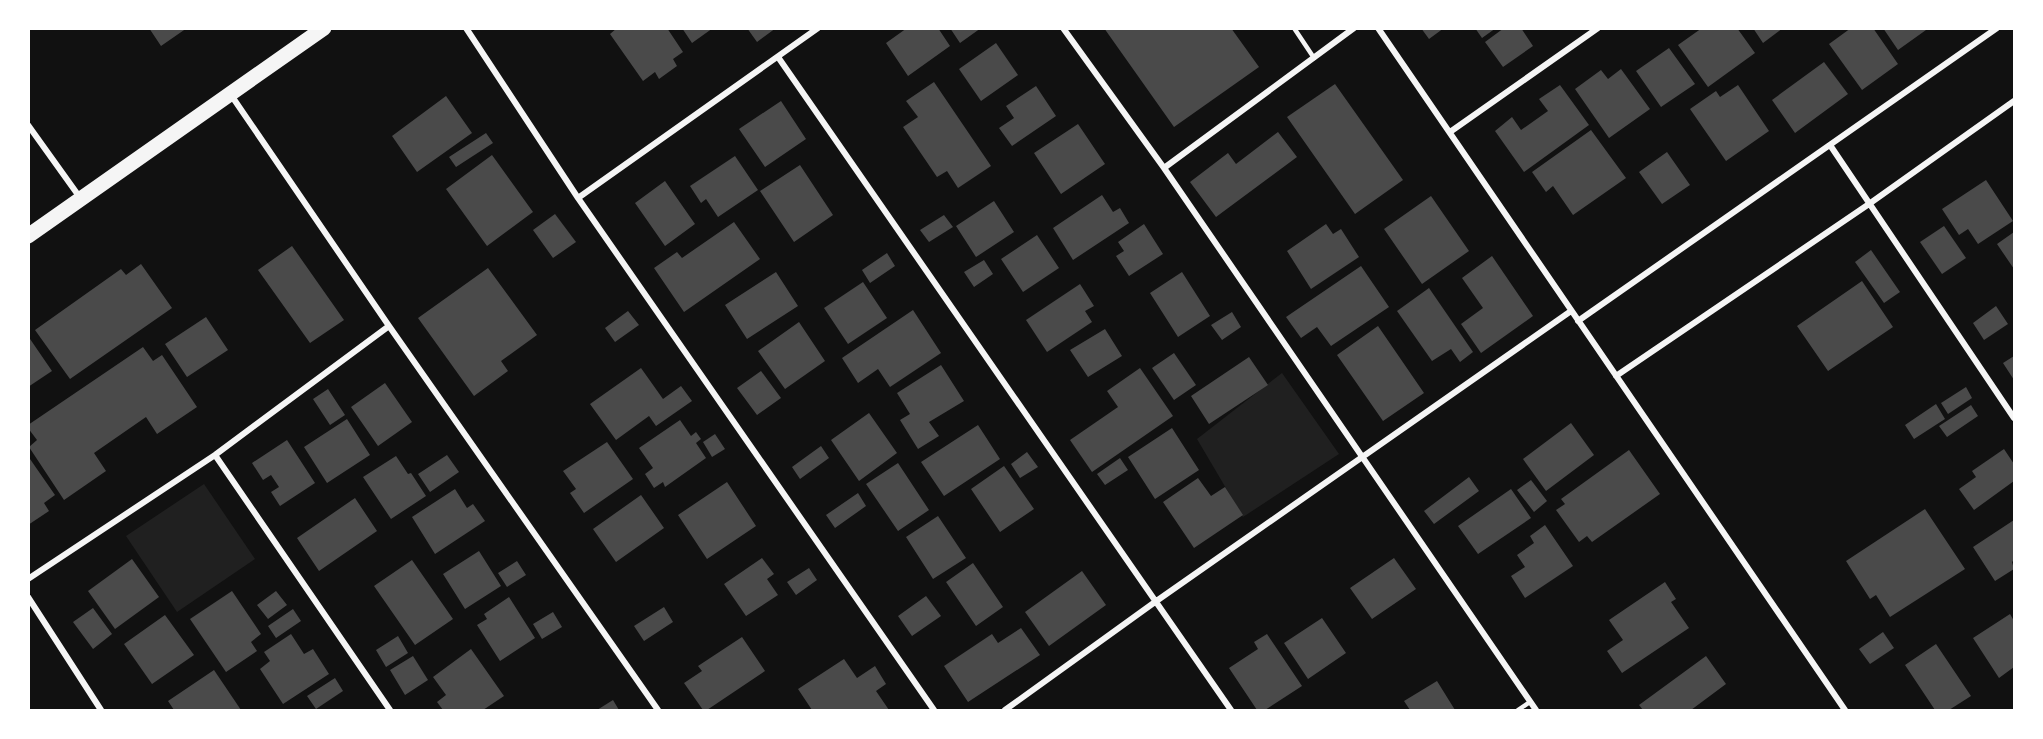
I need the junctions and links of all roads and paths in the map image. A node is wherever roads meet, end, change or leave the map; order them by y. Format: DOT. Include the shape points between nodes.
graph roads {
  1 [pos="466,28"];
  2 [pos="818,28"];
  3 [pos="1063,28"];
  4 [pos="1294,28"];
  5 [pos="1354,28"];
  6 [pos="1378,28"];
  7 [pos="1598,28"];
  8 [pos="1997,28"];
  9 [pos="320,29"];
  10 [pos="778,57"];
  11 [pos="1314,58"];
  12 [pos="230,93"];
  13 [pos="2014,101"];
  14 [pos="28,124"];
  15 [pos="1450,132"];
  16 [pos="1830,146"];
  17 [pos="1164,168"];
  18 [pos="578,198"];
  19 [pos="81,200"];
  20 [pos="1869,204"];
  21 [pos="28,236"];
  22 [pos="1571,311"];
  23 [pos="1578,321"];
  24 [pos="388,326"];
  25 [pos="1616,376"];
  26 [pos="2014,418"];
  27 [pos="215,455"];
  28 [pos="1362,458"];
  29 [pos="28,579"];
  30 [pos="28,597"];
  31 [pos="1155,602"];
  32 [pos="1530,702"];
  33 [pos="101,711"];
  34 [pos="390,711"];
  35 [pos="658,711"];
  36 [pos="934,711"];
  37 [pos="1005,711"];
  38 [pos="1231,711"];
  39 [pos="1518,711"];
  40 [pos="1536,711"];
  41 [pos="1845,711"];
  1 -- 18 [label="street"];
  2 -- 10 [label="street"];
  3 -- 17 [label="street"];
  4 -- 11 [label="lane"];
  5 -- 11 [label="street"];
  6 -- 15 [label="street"];
  7 -- 15 [label="street"];
  8 -- 16 [label="street"];
  9 -- 12 [label="main road"];
  10 -- 18 [label="street"];
  10 -- 31 [label="street"];
  11 -- 17 [label="street"];
  12 -- 19 [label="main road"];
  12 -- 24 [label="street"];
  13 -- 20 [label="street"];
  14 -- 19 [label="street"];
  15 -- 22 [label="street"];
  16 -- 20 [label="street"];
  16 -- 23 [label="street"];
  17 -- 28 [label="street"];
  18 -- 36 [label="street"];
  19 -- 21 [label="main road"];
  20 -- 25 [label="street"];
  20 -- 26 [label="street"];
  22 -- 23 [label="street"];
  22 -- 28 [label="street"];
  23 -- 25 [label="street"];
  24 -- 27 [label="street"];
  24 -- 35 [label="street"];
  25 -- 41 [label="street"];
  27 -- 29 [label="street"];
  27 -- 34 [label="street"];
  28 -- 31 [label="street"];
  28 -- 32 [label="street"];
  30 -- 33 [label="street"];
  31 -- 37 [label="street"];
  31 -- 38 [label="street"];
  32 -- 39 [label="lane"];
  32 -- 40 [label="street"];
}
